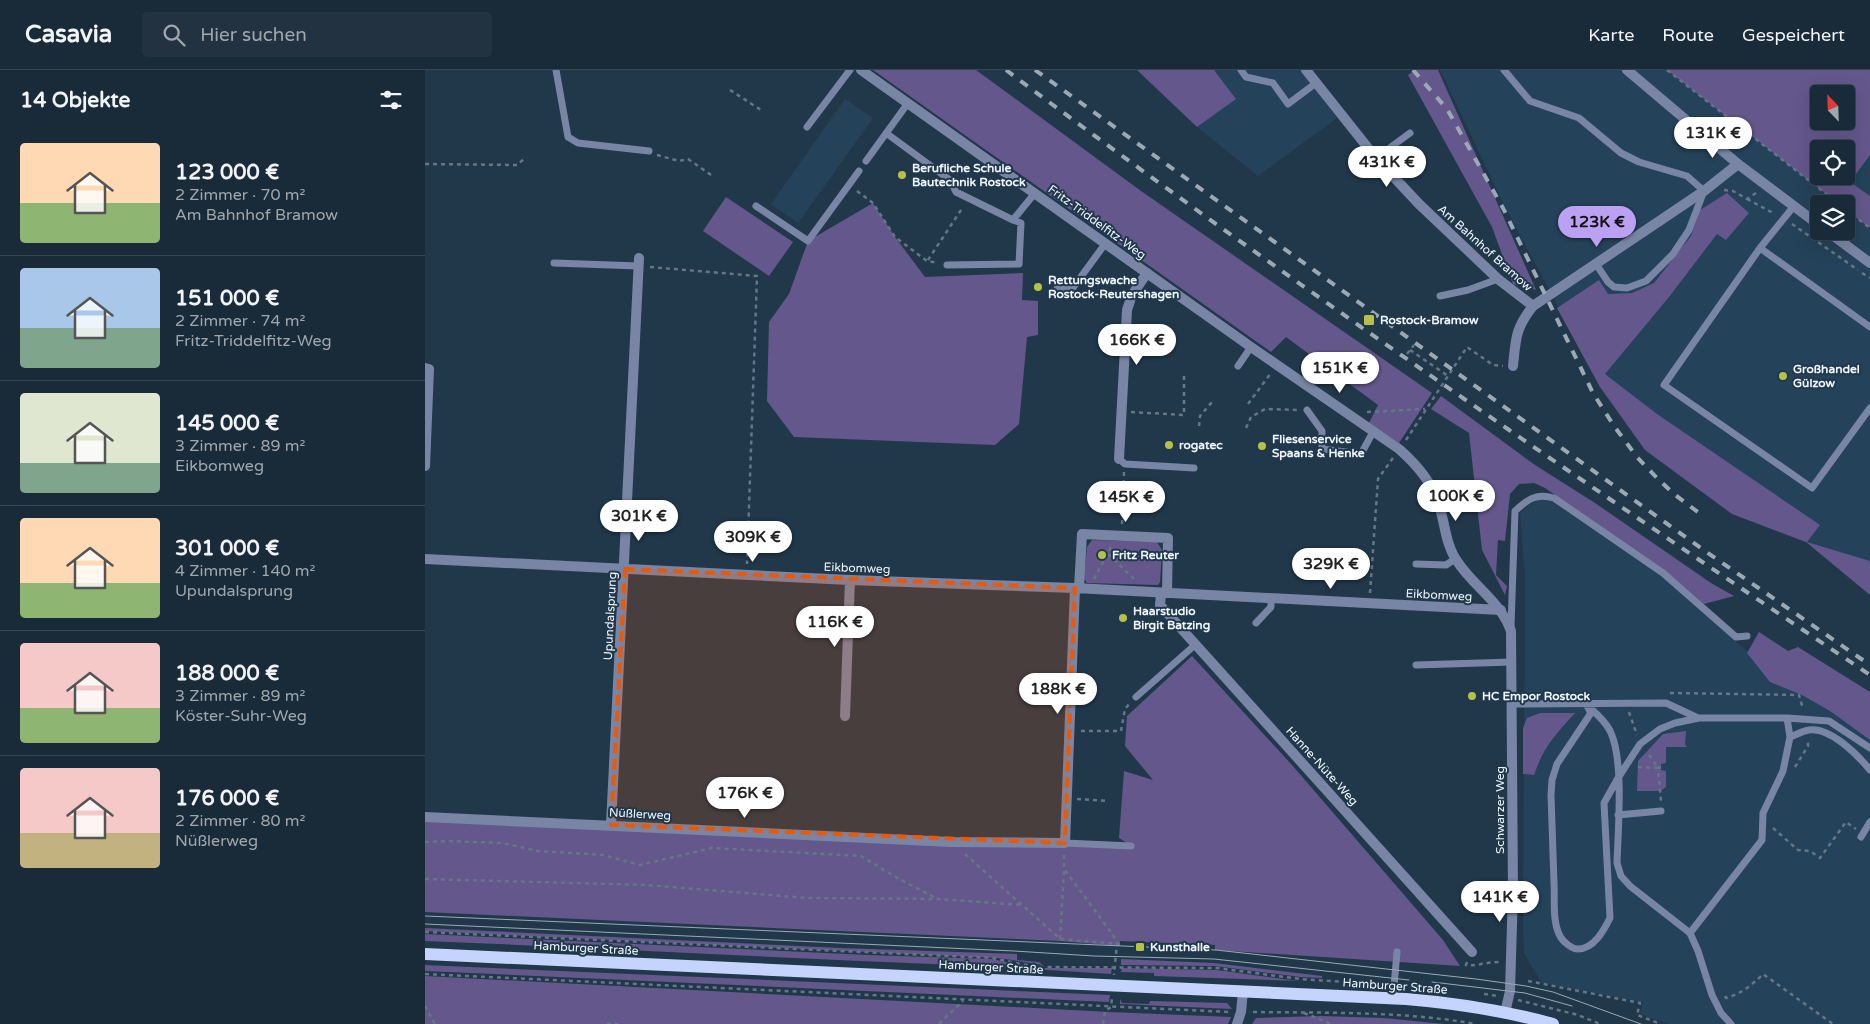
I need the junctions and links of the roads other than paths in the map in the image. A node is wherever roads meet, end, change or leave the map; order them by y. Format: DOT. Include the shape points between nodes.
graph roads {
  1 [pos="556,70"];
  2 [pos="850,70"];
  3 [pos="861,70"];
  4 [pos="1241,70"];
  5 [pos="1305,70"];
  6 [pos="1504,70"];
  7 [pos="1627,70"];
  8 [pos="1317,84"];
  9 [pos="908,103"];
  10 [pos="807,127"];
  11 [pos="886,133"];
  12 [pos="1410,134"];
  13 [pos="649,151"];
  14 [pos="1376,158"];
  15 [pos="866,161"];
  16 [pos="1738,164"];
  17 [pos="859,171"];
  18 [pos="1704,191"];
  19 [pos="1035,192"];
  20 [pos="756,206"];
  21 [pos="1794,206"];
  22 [pos="1810,218"];
  23 [pos="1013,220"];
  24 [pos="1839,240"];
  25 [pos="1105,244"];
  26 [pos="1760,248"];
  27 [pos="639,262"];
  28 [pos="554,263"];
  29 [pos="1870,263"];
  30 [pos="947,264"];
  31 [pos="1596,264"];
  32 [pos="1147,273"];
  33 [pos="1498,279"];
  34 [pos="1057,289"];
  35 [pos="1440,296"];
  36 [pos="1533,306"];
  37 [pos="1870,327"];
  38 [pos="1251,347"];
  39 [pos="1238,366"];
  40 [pos="1508,366"];
  41 [pos="425,368"];
  42 [pos="1870,408"];
  43 [pos="1307,410"];
  44 [pos="1373,432"];
  45 [pos="1122,462"];
  46 [pos="425,466"];
  47 [pos="1194,468"];
  48 [pos="1455,559"];
  49 [pos="425,560"];
  50 [pos="1416,564"];
  51 [pos="625,569"];
  52 [pos="850,580"];
  53 [pos="1077,588"];
  54 [pos="1164,593"];
  55 [pos="1271,599"];
  56 [pos="1501,610"];
  57 [pos="1256,623"];
  58 [pos="1511,631"];
  59 [pos="1747,636"];
  60 [pos="1196,644"];
  61 [pos="1512,662"];
  62 [pos="1417,665"];
  63 [pos="1136,697"];
  64 [pos="1512,704"];
  65 [pos="1586,704"];
  66 [pos="845,716"];
  67 [pos="1699,718"];
  68 [pos="1787,718"];
  69 [pos="1790,737"];
  70 [pos="1870,748"];
  71 [pos="1870,770"];
  72 [pos="1618,778"];
  73 [pos="1661,811"];
  74 [pos="1618,814"];
  75 [pos="425,817"];
  76 [pos="1870,822"];
  77 [pos="611,825"];
  78 [pos="1861,834"];
  79 [pos="1065,843"];
  80 [pos="1131,846"];
  81 [pos="1690,933"];
  82 [pos="1397,952"];
  83 [pos="1472,952"];
  84 [pos="425,954"];
  85 [pos="1243,991"];
  86 [pos="1393,998"];
  87 [pos="1505,1013"];
  88 [pos="1237,1024"];
  89 [pos="1553,1024"];
  90 [pos="1731,1024"];
  1 -- 13 [label="lane" via="568,137 578,143"];
  2 -- 10 [label="lane"];
  3 -- 9 [label="street, Fritz-Triddelfitz-Weg"];
  4 -- 8 [label="lane" via="1246,77 1273,83 1288,104"];
  5 -- 8 [label="street, Am Bahnhof Bramow"];
  6 -- 18 [label="lane" via="1530,100 1579,118 1621,152 1639,162 1687,176"];
  7 -- 16 [label="street"];
  8 -- 14 [label="street, Am Bahnhof Bramow"];
  9 -- 11 [label="lane"];
  9 -- 19 [label="street, Fritz-Triddelfitz-Weg"];
  11 -- 15 [label="lane"];
  11 -- 23 [label="lane" via="950,180 957,192"];
  12 -- 14 [label="lane"];
  14 -- 33 [label="street, Am Bahnhof Bramow"];
  16 -- 18 [label="street, Am Bahnhof Bramow"];
  16 -- 21 [label="street"];
  17 -- 20 [label="lane" via="808,241"];
  18 -- 31 [label="street, Am Bahnhof Bramow"];
  18 -- 31 [label="lane" via="1689,230 1673,254 1647,281 1627,288 1614,287"];
  19 -- 23 [label="lane"];
  19 -- 25 [label="street, Fritz-Triddelfitz-Weg"];
  21 -- 22 [label="street"];
  21 -- 26 [label="lane"];
  23 -- 30 [label="lane" via="1021,223 1019,264"];
  24 -- 29 [label="street"];
  25 -- 32 [label="street, Fritz-Triddelfitz-Weg"];
  25 -- 34 [label="lane" via="1072,288"];
  26 -- 37 [label="lane"];
  26 -- 42 [label="lane" via="1664,385 1812,488"];
  27 -- 28 [label="lane"];
  27 -- 51 [label="street, Upundalsprung"];
  31 -- 36 [label="street, Am Bahnhof Bramow"];
  32 -- 38 [label="street, Fritz-Triddelfitz-Weg"];
  32 -- 45 [label="street, Fritz-Triddelfitz-Weg" via="1132,295 1127,310 1121,412"];
  33 -- 35 [label="lane"];
  33 -- 36 [label="street, Am Bahnhof Bramow"];
  36 -- 40 [label="street, Am Bahnhof Bramow" via="1521,321"];
  38 -- 39 [label="lane"];
  38 -- 44 [label="street, Fritz-Triddelfitz-Weg"];
  41 -- 46 [label="street" via="429,369"];
  43 -- 44 [label="lane" via="1322,431 1322,449 1361,454"];
  44 -- 48 [label="street, Fritz-Triddelfitz-Weg" via="1411,460 1431,486"];
  45 -- 47 [label="lane"];
  48 -- 50 [label="lane" via="1445,564"];
  48 -- 56 [label="street, Fritz-Triddelfitz-Weg"];
  49 -- 51 [label="street, Eikbomweg"];
  51 -- 52 [label="street, Eikbomweg"];
  51 -- 77 [label="street, Upundalsprung"];
  52 -- 53 [label="street, Eikbomweg"];
  52 -- 66 [label="street"];
  53 -- 54 [label="street, Eikbomweg"];
  53 -- 54 [label="street" via="1082,534 1168,538"];
  53 -- 79 [label="street"];
  54 -- 55 [label="street, Eikbomweg"];
  54 -- 60 [label="street, Hanne-Nüte-Weg" via="1160,605"];
  55 -- 56 [label="street, Eikbomweg"];
  55 -- 57 [label="lane" via="1271,607"];
  56 -- 58 [label="street, Schwarzer Weg"];
  58 -- 59 [label="lane" via="1515,511 1542,495 1554,498 1663,573 1736,637"];
  58 -- 61 [label="street, Schwarzer Weg"];
  60 -- 63 [label="lane"];
  60 -- 83 [label="street, Hanne-Nüte-Weg"];
  61 -- 62 [label="lane"];
  61 -- 64 [label="street, Schwarzer Weg"];
  64 -- 65 [label="lane"];
  64 -- 87 [label="street, Schwarzer Weg" via="1511,962"];
  65 -- 67 [label="lane" via="1666,702"];
  65 -- 72 [label="lane" via="1610,730"];
  65 -- 72 [label="lane" via="1591,713 1559,759 1551,795 1554,911 1561,938 1576,950 1601,935 1610,918 1605,803"];
  67 -- 68 [label="lane"];
  67 -- 72 [label="lane" via="1660,728 1640,744"];
  68 -- 69 [label="lane"];
  68 -- 70 [label="lane" via="1829,721"];
  69 -- 71 [label="lane" via="1807,730 1830,734"];
  69 -- 81 [label="lane" via="1783,771 1763,812 1762,840"];
  72 -- 74 [label="lane"];
  73 -- 74 [label="lane"];
  74 -- 81 [label="lane" via="1617,863 1621,876 1629,886"];
  75 -- 77 [label="street, Nüßlerweg"];
  76 -- 78 [label="lane"];
  77 -- 79 [label="street, Nüßlerweg" via="951,842"];
  79 -- 80 [label="lane"];
  81 -- 90 [label="lane" via="1711,995"];
  82 -- 86 [label="lane"];
  84 -- 85 [label="main road, Hamburger Straße"];
  85 -- 86 [label="main road, Hamburger Straße"];
  85 -- 88 [label="street"];
  86 -- 87 [label="main road, Hamburger Straße" via="1436,1001"];
  87 -- 89 [label="main road, Hamburger Straße"];
}
